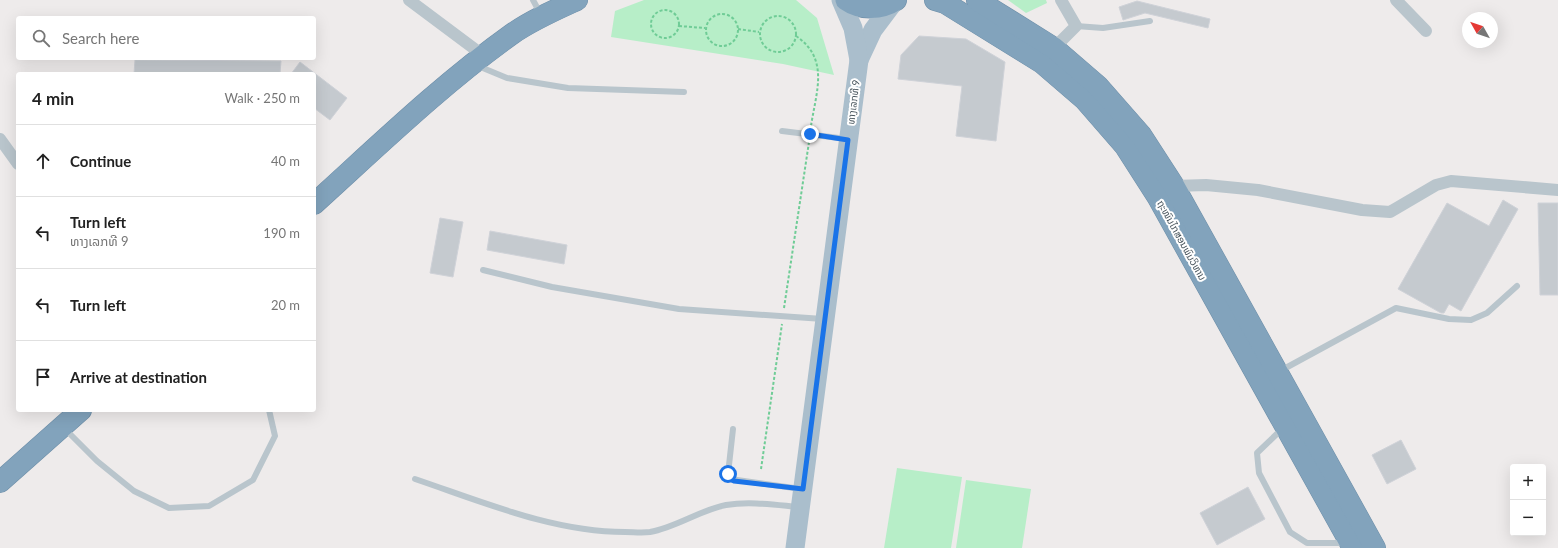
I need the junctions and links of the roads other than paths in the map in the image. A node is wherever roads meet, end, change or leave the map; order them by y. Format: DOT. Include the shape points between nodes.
graph roads {
  1 [pos="409,0"];
  2 [pos="577,0"];
  3 [pos="841,0"];
  4 [pos="846,0"];
  5 [pos="935,0"];
  6 [pos="977,0"];
  7 [pos="1061,0"];
  8 [pos="1396,0"];
  9 [pos="895,1"];
  10 [pos="537,8"];
  11 [pos="1150,21"];
  12 [pos="1076,26"];
  13 [pos="1426,31"];
  14 [pos="1054,48"];
  15 [pos="479,60"];
  16 [pos="859,60"];
  17 [pos="684,92"];
  18 [pos="782,131"];
  19 [pos="0,139"];
  20 [pos="848,140"];
  21 [pos="16,161"];
  22 [pos="1558,190"];
  23 [pos="1166,191"];
  24 [pos="316,202"];
  25 [pos="483,270"];
  26 [pos="1517,286"];
  27 [pos="825,320"];
  28 [pos="1276,373"];
  29 [pos="79,412"];
  30 [pos="270,412"];
  31 [pos="1292,421"];
  32 [pos="63,426"];
  33 [pos="733,429"];
  34 [pos="415,479"];
  35 [pos="0,482"];
  36 [pos="803,489"];
  37 [pos="800,507"];
  38 [pos="1352,545"];
  39 [pos="795,548"];
  40 [pos="1375,548"];
  1 -- 15 [label="street"];
  2 -- 10 [label="highway"];
  3 -- 16 [label="main road, ທາງເລກທີ 9" via="853,28"];
  4 -- 9 [label="highway" via="865,7 880,7"];
  5 -- 23 [label="highway, ຖະໜົນໄກສອນພົມວິຫານ" via="945,3 1042,63 1079,94"];
  6 -- 14 [label="highway, ຖະໜົນໄກສອນພົມວິຫານ"];
  7 -- 12 [label="street"];
  8 -- 13 [label="street"];
  9 -- 16 [label="main road, ທາງເລກທີ 9" via="873,30"];
  10 -- 15 [label="highway" via="513,33"];
  11 -- 12 [label="lane" via="1102,28"];
  12 -- 14 [label="street"];
  14 -- 23 [label="highway, ຖະໜົນໄກສອນພົມວິຫານ" via="1098,86 1141,135"];
  15 -- 17 [label="lane" via="507,78 568,88"];
  15 -- 24 [label="highway"];
  16 -- 20 [label="main road, ທາງເລກທີ 9"];
  18 -- 20 [label="lane"];
  19 -- 21 [label="street"];
  20 -- 27 [label="main road, ທາງເລກທີ 9"];
  22 -- 23 [label="street" via="1452,181 1436,185 1390,212 1362,210 1258,190 1206,184"];
  23 -- 28 [label="highway, ຖະໜົນໄກສອນພົມວິຫານ"];
  23 -- 31 [label="highway, ຖະໜົນໄກສອນພົມວິຫານ"];
  25 -- 27 [label="lane" via="552,287 679,310"];
  26 -- 28 [label="lane" via="1487,313 1471,320 1396,308"];
  27 -- 36 [label="main road, ທາງເລກທີ 9"];
  28 -- 31 [label="highway, ຖະໜົນໄກສອນພົມວິຫານ"];
  29 -- 32 [label="highway"];
  30 -- 32 [label="lane" via="276,436 253,480 209,506 169,508 134,491 97,461"];
  31 -- 38 [label="highway, ຖະໜົນໄກສອນພົມວິຫານ"];
  31 -- 38 [label="lane" via="1257,452 1259,473 1290,532 1306,543"];
  31 -- 40 [label="highway, ຖະໜົນໄກສອນພົມວິຫານ"];
  32 -- 35 [label="highway"];
  33 -- 36 [label="lane" via="728,474 730,479"];
  34 -- 37 [label="lane" via="511,512 565,526 608,532 648,532 678,524 726,505"];
  36 -- 37 [label="main road, ທາງເລກທີ 9"];
  37 -- 39 [label="main road, ທາງເລກທີ 9"];
}
